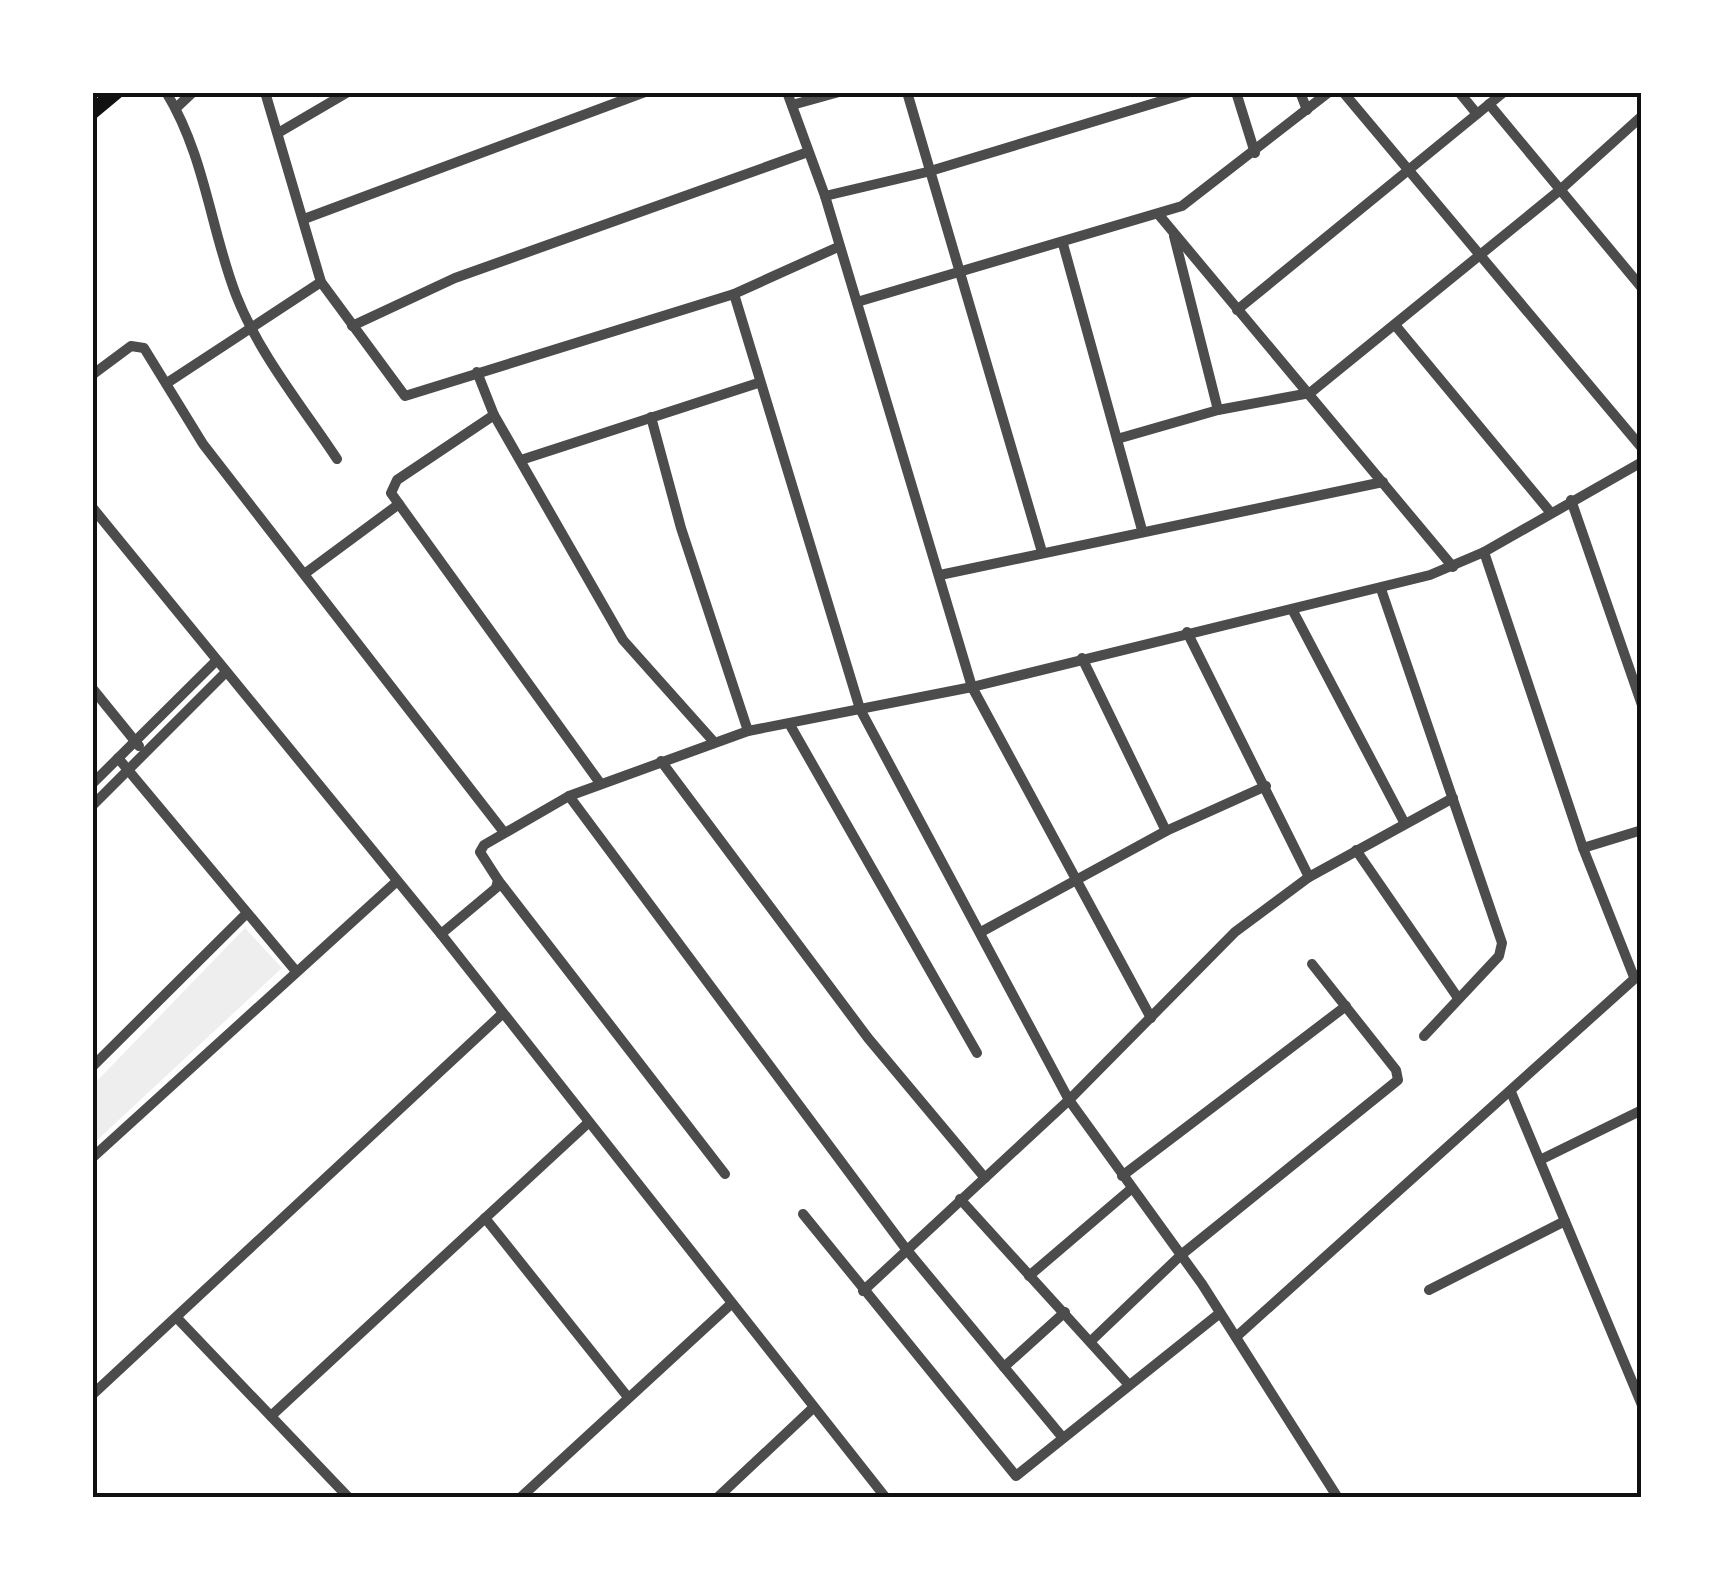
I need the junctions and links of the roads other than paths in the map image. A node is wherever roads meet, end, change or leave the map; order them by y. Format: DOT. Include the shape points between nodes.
graph roads {
  1 [pos="116,92"];
  2 [pos="166,92"];
  3 [pos="193,92"];
  4 [pos="265,92"];
  5 [pos="348,92"];
  6 [pos="644,92"];
  7 [pos="787,92"];
  8 [pos="838,92"];
  9 [pos="907,92"];
  10 [pos="1191,92"];
  11 [pos="1236,92"];
  12 [pos="1300,92"];
  13 [pos="1329,92"];
  14 [pos="1343,92"];
  15 [pos="1459,92"];
  16 [pos="1504,92"];
  17 [pos="1489,104"];
  18 [pos="792,105"];
  19 [pos="176,108"];
  20 [pos="1307,110"];
  21 [pos="92,112"];
  22 [pos="1477,114"];
  23 [pos="1641,117"];
  24 [pos="278,133"];
  25 [pos="808,152"];
  26 [pos="1255,153"];
  27 [pos="1407,170"];
  28 [pos="928,172"];
  29 [pos="1560,190"];
  30 [pos="824,196"];
  31 [pos="1158,215"];
  32 [pos="304,219"];
  33 [pos="1173,233"];
  34 [pos="1062,244"];
  35 [pos="838,247"];
  36 [pos="1478,257"];
  37 [pos="958,275"];
  38 [pos="321,282"];
  39 [pos="1642,288"];
  40 [pos="734,294"];
  41 [pos="856,302"];
  42 [pos="1238,310"];
  43 [pos="1394,325"];
  44 [pos="352,326"];
  45 [pos="251,328"];
  46 [pos="477,372"];
  47 [pos="92,375"];
  48 [pos="167,382"];
  49 [pos="758,383"];
  50 [pos="1310,393"];
  51 [pos="1218,410"];
  52 [pos="494,416"];
  53 [pos="651,418"];
  54 [pos="1117,439"];
  55 [pos="1642,448"];
  56 [pos="337,459"];
  57 [pos="521,460"];
  58 [pos="1642,462"];
  59 [pos="1384,482"];
  60 [pos="1571,500"];
  61 [pos="399,504"];
  62 [pos="92,506"];
  63 [pos="1551,512"];
  64 [pos="1142,530"];
  65 [pos="1042,552"];
  66 [pos="1484,552"];
  67 [pos="1453,567"];
  68 [pos="307,572"];
  69 [pos="940,575"];
  70 [pos="1382,589"];
  71 [pos="1293,611"];
  72 [pos="1187,632"];
  73 [pos="1082,658"];
  74 [pos="216,661"];
  75 [pos="226,672"];
  76 [pos="972,687"];
  77 [pos="92,688"];
  78 [pos="1642,705"];
  79 [pos="860,709"];
  80 [pos="790,725"];
  81 [pos="748,731"];
  82 [pos="135,741"];
  83 [pos="714,742"];
  84 [pos="144,752"];
  85 [pos="118,758"];
  86 [pos="661,760"];
  87 [pos="128,770"];
  88 [pos="600,783"];
  89 [pos="92,784"];
  90 [pos="1266,786"];
  91 [pos="569,796"];
  92 [pos="1453,798"];
  93 [pos="92,806"];
  94 [pos="1404,822"];
  95 [pos="1642,830"];
  96 [pos="503,831"];
  97 [pos="1166,831"];
  98 [pos="1582,848"];
  99 [pos="1356,850"];
  100 [pos="1309,877"];
  101 [pos="498,880"];
  102 [pos="396,882"];
  103 [pos="1075,883"];
  104 [pos="247,913"];
  105 [pos="981,932"];
  106 [pos="441,934"];
  107 [pos="1312,964"];
  108 [pos="294,970"];
  109 [pos="1638,974"];
  110 [pos="1458,998"];
  111 [pos="1346,1006"];
  112 [pos="502,1014"];
  113 [pos="1151,1018"];
  114 [pos="1424,1036"];
  115 [pos="976,1052"];
  116 [pos="92,1067"];
  117 [pos="1511,1092"];
  118 [pos="1069,1100"];
  119 [pos="1642,1110"];
  120 [pos="588,1122"];
  121 [pos="92,1158"];
  122 [pos="1540,1160"];
  123 [pos="726,1174"];
  124 [pos="1122,1176"];
  125 [pos="984,1178"];
  126 [pos="1131,1188"];
  127 [pos="960,1199"];
  128 [pos="803,1214"];
  129 [pos="485,1218"];
  130 [pos="1565,1221"];
  131 [pos="906,1249"];
  132 [pos="1181,1255"];
  133 [pos="1029,1276"];
  134 [pos="1429,1290"];
  135 [pos="864,1291"];
  136 [pos="731,1304"];
  137 [pos="1065,1312"];
  138 [pos="1220,1314"];
  139 [pos="178,1318"];
  140 [pos="1236,1337"];
  141 [pos="1092,1340"];
  142 [pos="1004,1367"];
  143 [pos="1130,1385"];
  144 [pos="92,1396"];
  145 [pos="627,1396"];
  146 [pos="1642,1405"];
  147 [pos="813,1408"];
  148 [pos="271,1416"];
  149 [pos="1063,1438"];
  150 [pos="349,1498"];
  151 [pos="520,1498"];
  152 [pos="718,1498"];
  153 [pos="886,1498"];
  154 [pos="1338,1498"];
  1 -- 21 [label="main road"];
  2 -- 19 [label="street"];
  3 -- 19 [label="street"];
  4 -- 24 [label="street"];
  5 -- 24 [label="street"];
  6 -- 32 [label="street"];
  7 -- 18 [label="street"];
  8 -- 18 [label="street"];
  9 -- 28 [label="street"];
  10 -- 28 [label="street"];
  11 -- 26 [label="street"];
  12 -- 20 [label="street"];
  13 -- 20 [label="street"];
  14 -- 27 [label="street"];
  15 -- 22 [label="street"];
  16 -- 17 [label="street"];
  17 -- 22 [label="street"];
  17 -- 29 [label="street"];
  18 -- 25 [label="street"];
  19 -- 45 [label="street" via="199,158 226,264"];
  20 -- 26 [label="street"];
  22 -- 27 [label="street"];
  23 -- 29 [label="street"];
  24 -- 32 [label="street"];
  25 -- 30 [label="street"];
  25 -- 44 [label="street" via="455,278"];
  26 -- 31 [label="street" via="1199,195"];
  27 -- 36 [label="street"];
  27 -- 42 [label="street"];
  28 -- 30 [label="street"];
  28 -- 37 [label="street"];
  29 -- 36 [label="street"];
  29 -- 39 [label="street"];
  30 -- 35 [label="street"];
  31 -- 33 [label="street"];
  31 -- 34 [label="street"];
  32 -- 38 [label="street"];
  33 -- 42 [label="street"];
  33 -- 51 [label="street"];
  34 -- 37 [label="street"];
  34 -- 54 [label="street"];
  35 -- 40 [label="street"];
  35 -- 41 [label="street"];
  36 -- 43 [label="street"];
  36 -- 55 [label="street"];
  37 -- 41 [label="street"];
  37 -- 65 [label="street"];
  38 -- 44 [label="street"];
  38 -- 45 [label="street"];
  40 -- 46 [label="street"];
  40 -- 49 [label="street"];
  41 -- 69 [label="street"];
  42 -- 50 [label="street"];
  43 -- 50 [label="street"];
  43 -- 63 [label="street"];
  44 -- 46 [label="street" via="405,396"];
  45 -- 48 [label="street"];
  45 -- 56 [label="street"];
  46 -- 52 [label="street"];
  47 -- 48 [label="street" via="139,344"];
  48 -- 68 [label="street" via="203,444"];
  49 -- 53 [label="street"];
  49 -- 79 [label="street"];
  50 -- 51 [label="street"];
  50 -- 59 [label="street"];
  51 -- 54 [label="street"];
  52 -- 57 [label="street"];
  52 -- 61 [label="street" via="397,480 390,488"];
  53 -- 57 [label="street"];
  53 -- 81 [label="street"];
  54 -- 64 [label="street"];
  57 -- 83 [label="street" via="623,640"];
  58 -- 60 [label="street"];
  59 -- 64 [label="street"];
  59 -- 67 [label="street"];
  60 -- 63 [label="street"];
  60 -- 78 [label="street"];
  61 -- 68 [label="street"];
  61 -- 88 [label="street"];
  62 -- 74 [label="street"];
  63 -- 66 [label="street"];
  64 -- 65 [label="street"];
  65 -- 69 [label="street"];
  66 -- 67 [label="street"];
  66 -- 98 [label="street"];
  67 -- 70 [label="street"];
  68 -- 96 [label="street"];
  69 -- 76 [label="street"];
  70 -- 71 [label="street"];
  70 -- 92 [label="street"];
  71 -- 72 [label="street"];
  71 -- 94 [label="street"];
  72 -- 73 [label="street"];
  72 -- 90 [label="street"];
  73 -- 76 [label="street"];
  73 -- 97 [label="street"];
  74 -- 75 [label="street"];
  74 -- 82 [label="street"];
  75 -- 84 [label="street"];
  75 -- 102 [label="street"];
  76 -- 79 [label="street"];
  76 -- 103 [label="street"];
  77 -- 82 [label="street"];
  79 -- 80 [label="street"];
  79 -- 105 [label="street"];
  80 -- 81 [label="street"];
  80 -- 115 [label="street"];
  81 -- 83 [label="street"];
  82 -- 84 [label="street"];
  82 -- 85 [label="street"];
  83 -- 86 [label="street"];
  84 -- 87 [label="street"];
  85 -- 87 [label="street"];
  85 -- 89 [label="street"];
  86 -- 88 [label="street"];
  86 -- 125 [label="street" via="868,1038"];
  87 -- 93 [label="street"];
  87 -- 104 [label="street"];
  88 -- 91 [label="street"];
  90 -- 97 [label="street"];
  90 -- 100 [label="street"];
  91 -- 96 [label="street"];
  91 -- 131 [label="street"];
  92 -- 94 [label="street"];
  92 -- 110 [label="street" via="1502,949"];
  94 -- 99 [label="street"];
  95 -- 98 [label="street"];
  96 -- 101 [label="street" via="481,848"];
  97 -- 103 [label="street"];
  98 -- 109 [label="street"];
  99 -- 100 [label="street"];
  99 -- 110 [label="street"];
  100 -- 113 [label="street" via="1235,932"];
  101 -- 106 [label="street"];
  101 -- 123 [label="street"];
  102 -- 106 [label="street"];
  102 -- 108 [label="street"];
  103 -- 105 [label="street"];
  103 -- 113 [label="street"];
  104 -- 108 [label="street"];
  104 -- 116 [label="street"];
  105 -- 118 [label="street"];
  106 -- 112 [label="street"];
  107 -- 111 [label="street"];
  108 -- 121 [label="street"];
  109 -- 117 [label="street"];
  110 -- 114 [label="street"];
  111 -- 124 [label="street"];
  111 -- 132 [label="street" via="1398,1080"];
  112 -- 120 [label="street"];
  112 -- 139 [label="street"];
  113 -- 118 [label="street"];
  117 -- 122 [label="street"];
  117 -- 140 [label="street"];
  118 -- 124 [label="street"];
  118 -- 125 [label="street"];
  119 -- 122 [label="street"];
  120 -- 129 [label="street"];
  120 -- 136 [label="street"];
  122 -- 130 [label="street"];
  124 -- 126 [label="street"];
  125 -- 127 [label="street"];
  126 -- 132 [label="street"];
  126 -- 133 [label="street"];
  127 -- 131 [label="street"];
  127 -- 133 [label="street"];
  128 -- 135 [label="street"];
  129 -- 145 [label="street"];
  129 -- 148 [label="street"];
  130 -- 134 [label="street"];
  130 -- 146 [label="street"];
  131 -- 135 [label="street"];
  131 -- 142 [label="street"];
  132 -- 138 [label="street"];
  132 -- 141 [label="street"];
  133 -- 137 [label="street"];
  135 -- 149 [label="street" via="1012,1474 1018,1476"];
  136 -- 145 [label="street"];
  136 -- 147 [label="street"];
  137 -- 141 [label="street"];
  137 -- 142 [label="street"];
  138 -- 140 [label="street"];
  138 -- 143 [label="street"];
  139 -- 144 [label="street"];
  139 -- 148 [label="street"];
  140 -- 154 [label="street"];
  141 -- 143 [label="street"];
  142 -- 149 [label="street"];
  143 -- 149 [label="street"];
  145 -- 151 [label="street"];
  147 -- 152 [label="street"];
  147 -- 153 [label="street"];
  148 -- 150 [label="street"];
}
